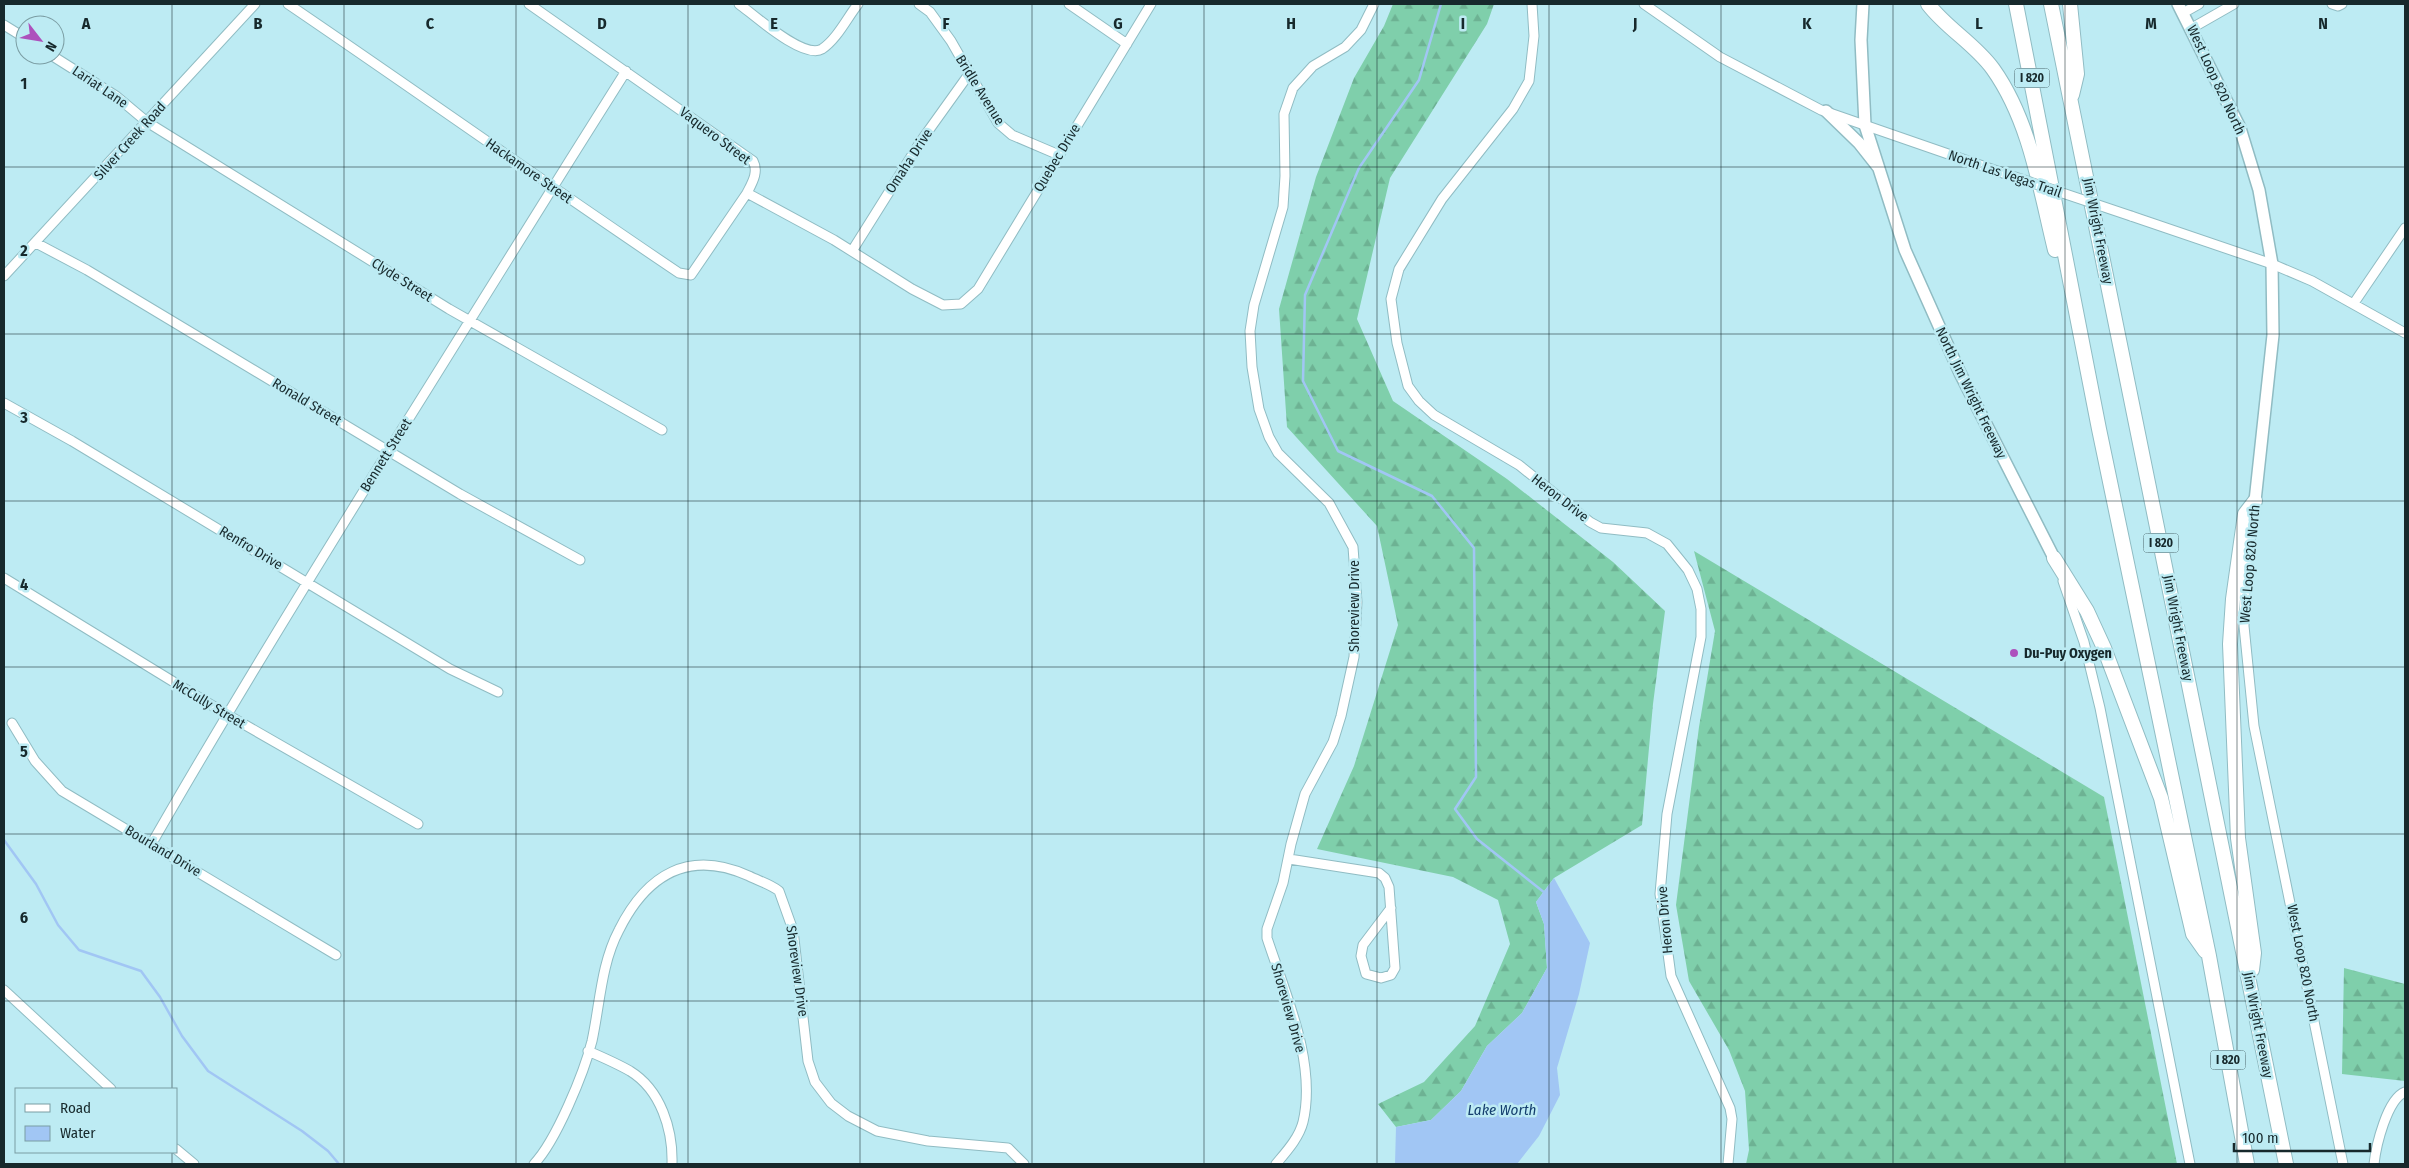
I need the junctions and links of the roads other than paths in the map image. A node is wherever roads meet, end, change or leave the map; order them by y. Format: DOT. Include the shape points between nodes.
graph roads {
  1 [pos="255,4"];
  2 [pos="288,4"];
  3 [pos="529,4"];
  4 [pos="739,4"];
  5 [pos="858,4"];
  6 [pos="919,4"];
  7 [pos="1069,4"];
  8 [pos="1151,4"];
  9 [pos="1374,4"];
  10 [pos="1532,4"];
  11 [pos="1644,4"];
  12 [pos="1863,4"];
  13 [pos="1928,4"];
  14 [pos="2016,4"];
  15 [pos="2051,4"];
  16 [pos="2070,4"];
  17 [pos="2199,4"];
  18 [pos="2234,4"];
  19 [pos="2332,4"];
  20 [pos="2342,4"];
  21 [pos="2181,8"];
  22 [pos="4,25"];
  23 [pos="2192,28"];
  24 [pos="15,32"];
  25 [pos="1127,44"];
  26 [pos="65,64"];
  27 [pos="626,71"];
  28 [pos="969,74"];
  29 [pos="2071,98"];
  30 [pos="1826,111"];
  31 [pos="147,122"];
  32 [pos="1866,125"];
  33 [pos="1059,155"];
  34 [pos="1881,171"];
  35 [pos="552,188"];
  36 [pos="747,193"];
  37 [pos="2405,228"];
  38 [pos="36,243"];
  39 [pos="852,251"];
  40 [pos="2272,264"];
  41 [pos="2066,267"];
  42 [pos="4,276"];
  43 [pos="2354,303"];
  44 [pos="469,322"];
  45 [pos="2405,333"];
  46 [pos="4,403"];
  47 [pos="662,430"];
  48 [pos="388,452"];
  49 [pos="2255,501"];
  50 [pos="2054,558"];
  51 [pos="580,560"];
  52 [pos="4,578"];
  53 [pos="307,582"];
  54 [pos="498,692"];
  55 [pos="226,714"];
  56 [pos="12,723"];
  57 [pos="418,824"];
  58 [pos="152,843"];
  59 [pos="1288,859"];
  60 [pos="1391,908"];
  61 [pos="336,955"];
  62 [pos="2208,956"];
  63 [pos="2251,988"];
  64 [pos="4,990"];
  65 [pos="588,1051"];
  66 [pos="110,1088"];
  67 [pos="2405,1092"];
  68 [pos="178,1151"];
  69 [pos="194,1164"];
  70 [pos="534,1164"];
  71 [pos="672,1164"];
  72 [pos="1024,1164"];
  73 [pos="1276,1164"];
  74 [pos="1728,1164"];
  75 [pos="2190,1164"];
  76 [pos="2247,1164"];
  77 [pos="2286,1164"];
  78 [pos="2343,1164"];
  79 [pos="2374,1164"];
  1 -- 31 [label="street, Silver Creek Road"];
  2 -- 35 [label="street, Hackamore Street"];
  3 -- 27 [label="street, Vaquero Street"];
  4 -- 5 [label="street" via="798,46 814,51 828,44"];
  6 -- 28 [label="street, Bridle Avenue" via="930,12 951,41"];
  7 -- 25 [label="street"];
  8 -- 25 [label="street, Quebec Drive"];
  9 -- 59 [label="street, Shoreview Drive" via="1361,30 1345,47 1313,66 1293,88 1284,114 1283,207 1254,305 1250,331 1259,409 1269,437 1278,453 1329,503 1353,547 1355,558 1357,602 1350,679 1332,742 1305,794"];
  10 -- 74 [label="street, Heron Drive" via="1534,36 1529,81 1513,109 1442,200 1403,260 1391,299 1397,343 1408,386 1434,415 1519,465 1601,528 1659,538 1678,556 1697,589 1701,637 1667,814 1660,894 1671,976 1730,1108 1732,1128"];
  11 -- 30 [label="street, North Las Vegas Trail" via="1720,57"];
  12 -- 32 [label="main road, North Jim Wright Freeway" via="1861,40"];
  13 -- 41 [label="highway" via="1993,69 2013,101 2030,149 2056,255"];
  14 -- 41 [label="highway, I 820" via="2047,153"];
  15 -- 29 [label="highway, Jim Wright Freeway / I 820"];
  16 -- 29 [label="highway" via="2077,74"];
  17 -- 21 [label="street"];
  18 -- 23 [label="street"];
  19 -- 20 [label="street"];
  21 -- 23 [label="main road, West Loop 820 North"];
  22 -- 24 [label="street"];
  23 -- 40 [label="main road, West Loop 820 North" via="2240,128 2259,190"];
  25 -- 33 [label="street, Quebec Drive"];
  26 -- 31 [label="street, Lariat Lane" via="116,96"];
  27 -- 35 [label="street, Bennett Street"];
  27 -- 36 [label="street, Vaquero Street" via="753,161 754,178"];
  28 -- 33 [label="street, Bridle Avenue" via="998,123 1012,136"];
  28 -- 39 [label="street, Omaha Drive" via="921,141"];
  29 -- 63 [label="highway, Jim Wright Freeway / I 820"];
  30 -- 32 [label="street, North Las Vegas Trail"];
  30 -- 34 [label="main road" via="1859,143"];
  31 -- 38 [label="street, Silver Creek Road"];
  31 -- 44 [label="street, Clyde Street"];
  32 -- 34 [label="main road, North Jim Wright Freeway"];
  32 -- 40 [label="street, North Las Vegas Trail, bridge"];
  33 -- 39 [label="street, Quebec Drive" via="978,289 966,301 943,305"];
  34 -- 50 [label="main road, North Jim Wright Freeway" via="1905,250 1934,317"];
  35 -- 36 [label="street, Hackamore Street" via="679,273 691,275"];
  35 -- 44 [label="street, Bennett Street"];
  36 -- 39 [label="street"];
  37 -- 43 [label="street"];
  38 -- 42 [label="street, Silver Creek Road"];
  38 -- 48 [label="street, Ronald Street" via="104,280"];
  40 -- 43 [label="street, North Las Vegas Trail"];
  40 -- 49 [label="main road, West Loop 820 North" via="2273,334"];
  41 -- 62 [label="highway, I 820"];
  43 -- 45 [label="street, North Las Vegas Trail"];
  44 -- 47 [label="street, Clyde Street"];
  44 -- 48 [label="street, Bennett Street"];
  46 -- 53 [label="street, Renfro Drive"];
  48 -- 51 [label="street, Ronald Street"];
  48 -- 53 [label="street, Bennett Street"];
  49 -- 63 [label="highway" via="2245,514 2230,644 2238,838 2254,952"];
  49 -- 78 [label="street, West Loop 820 North" via="2244,626 2254,726"];
  50 -- 62 [label="highway" via="2087,611 2119,684 2161,798 2193,934"];
  50 -- 75 [label="street, North Jim Wright Freeway" via="2084,642 2100,708"];
  52 -- 55 [label="street, McCully Street"];
  53 -- 54 [label="street, Renfro Drive" via="450,669"];
  53 -- 55 [label="street, Bennett Street"];
  55 -- 57 [label="street, McCully Street"];
  55 -- 58 [label="street, Bennett Street"];
  56 -- 58 [label="street, Bourland Drive" via="35,761 62,791"];
  58 -- 61 [label="street, Bourland Drive"];
  59 -- 60 [label="street" via="1379,873 1389,886"];
  59 -- 73 [label="street, Shoreview Drive" via="1267,938 1296,1030 1306,1084 1303,1123 1289,1149"];
  60 -- 60 [label="street" via="1395,968 1391,975 1381,978 1366,974 1361,956 1363,945"];
  62 -- 76 [label="highway, I 820"];
  63 -- 77 [label="highway, Jim Wright Freeway / I 820"];
  64 -- 66 [label="street"];
  65 -- 70 [label="street, Shoreview Drive" via="561,1121"];
  65 -- 71 [label="street" via="631,1072 651,1091 670,1129"];
  65 -- 72 [label="street, Shoreview Drive" via="611,947 636,904 665,874 684,866 712,865 733,869 779,891 792,930 808,1061 815,1082 831,1103 877,1131 1008,1148"];
  67 -- 79 [label="street" via="2388,1112"];
  68 -- 69 [label="street"];
}
